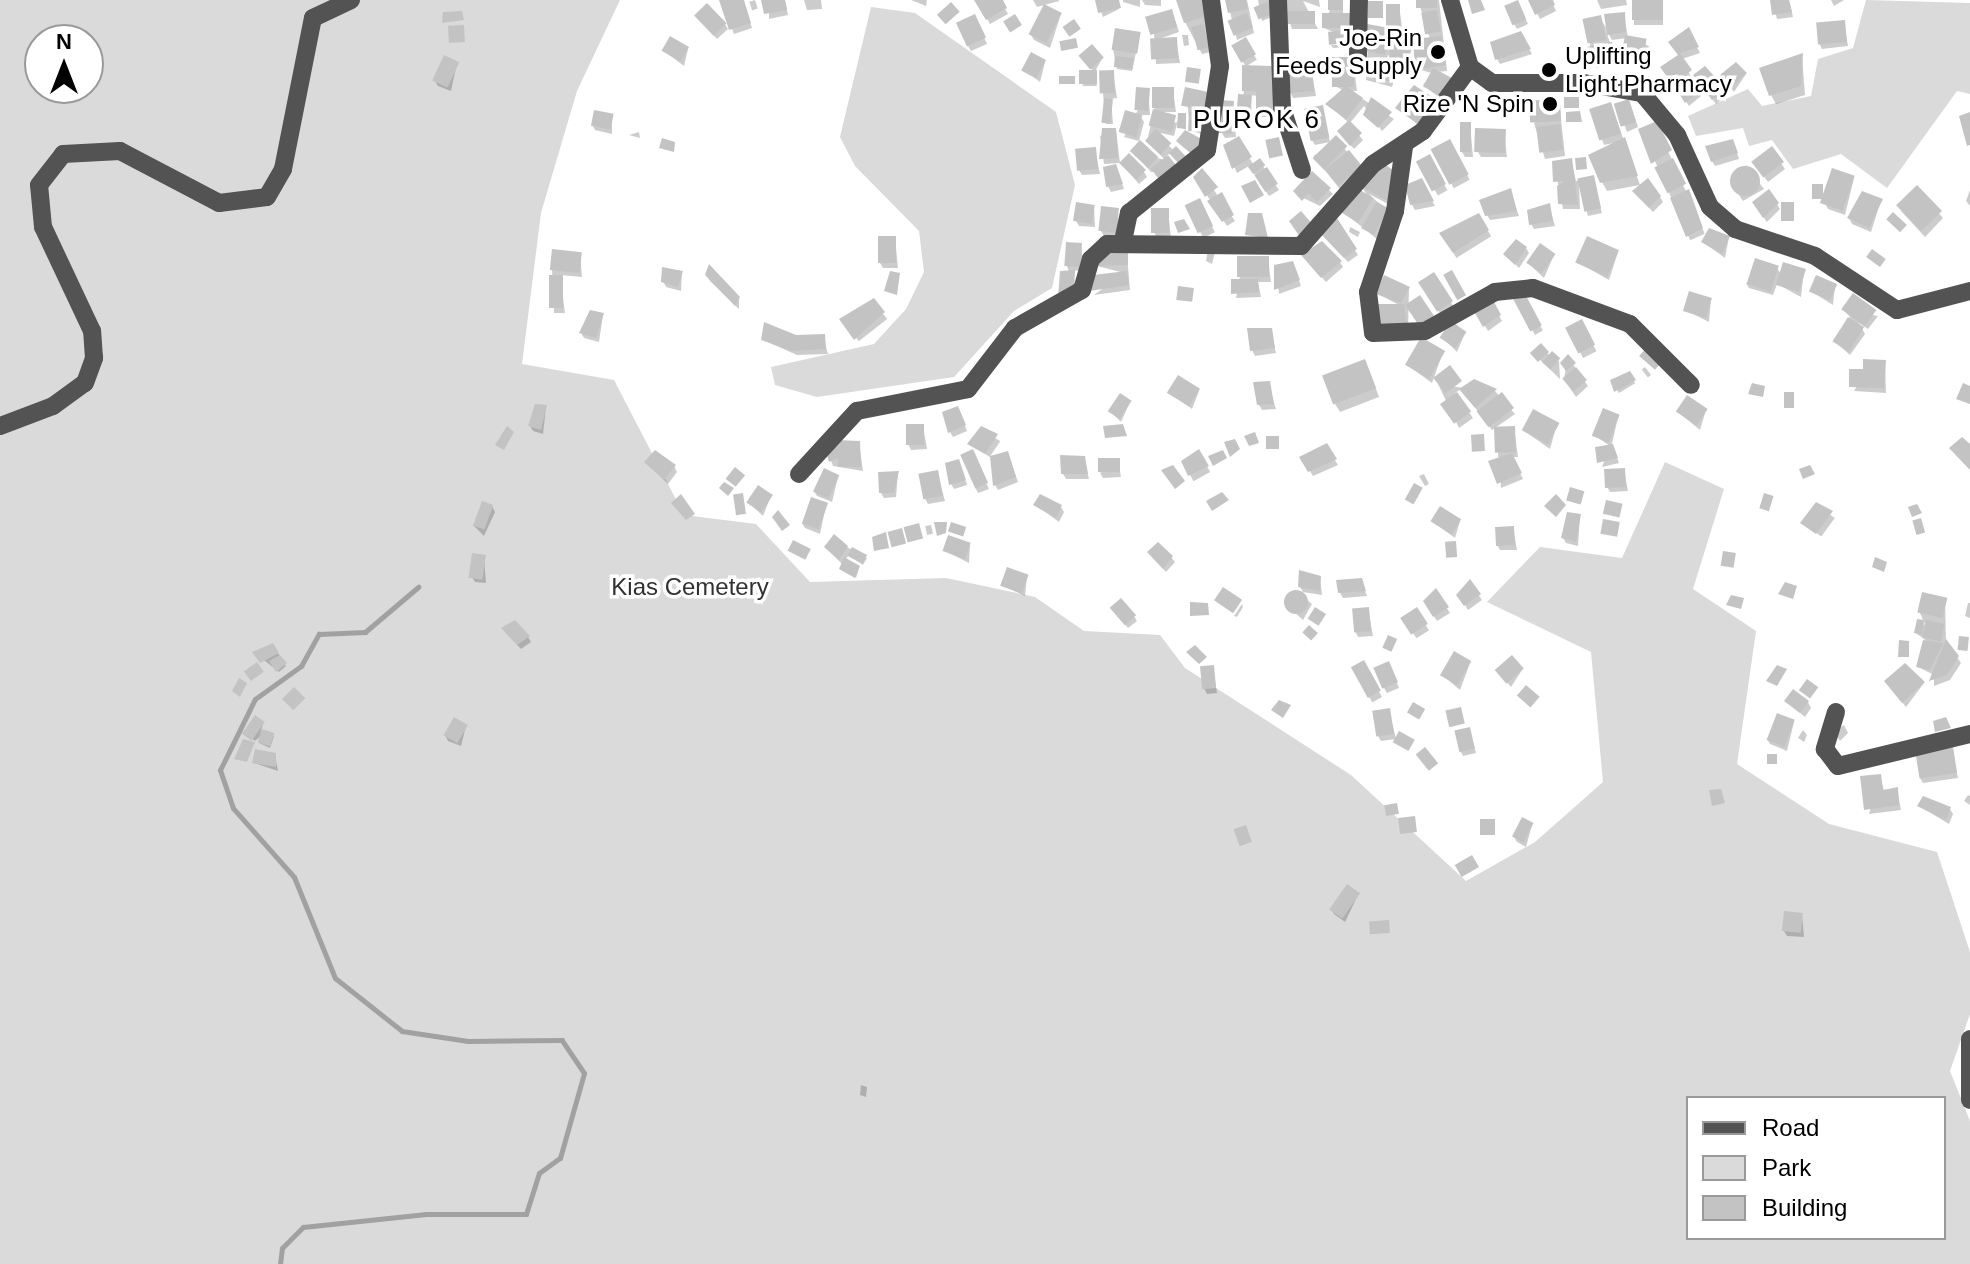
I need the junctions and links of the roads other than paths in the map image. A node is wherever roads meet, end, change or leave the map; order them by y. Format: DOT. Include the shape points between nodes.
graph roads {
  1 [pos="351,0"];
  2 [pos="1211,0"];
  3 [pos="1278,0"];
  4 [pos="1359,0"];
  5 [pos="1450,0"];
  6 [pos="1358,55"];
  7 [pos="1470,67"];
  8 [pos="1404,147"];
  9 [pos="1302,170"];
  10 [pos="1123,241"];
  11 [pos="1970,291"];
  12 [pos="1691,385"];
  13 [pos="0,426"];
  14 [pos="799,474"];
  15 [pos="1836,712"];
  16 [pos="1970,734"];
  17 [pos="1970,1039"];
  18 [pos="1970,1100"];
  1 -- 13 [label="street" via="313,18 283,169 267,197 219,203 120,151 63,154 39,185 43,227 92,331 94,358 85,383 53,406"];
  2 -- 10 [label="street" via="1220,66 1207,150 1129,213"];
  3 -- 9 [label="street" via="1282,108"];
  4 -- 6 [label="street"];
  5 -- 7 [label="street"];
  7 -- 8 [label="street"];
  7 -- 11 [label="street" via="1512,86 1584,83 1642,93 1677,135 1720,218 1815,256 1892,308"];
  8 -- 10 [label="street" via="1373,164 1325,227 1290,251"];
  8 -- 12 [label="street" via="1395,211 1368,292 1373,333 1425,331 1495,292 1533,288 1630,324"];
  10 -- 14 [label="street" via="1099,249 1078,294 1015,328 968,389 857,411"];
  15 -- 16 [label="street" via="1825,749 1838,766"];
  17 -- 18 [label="street"];
}
